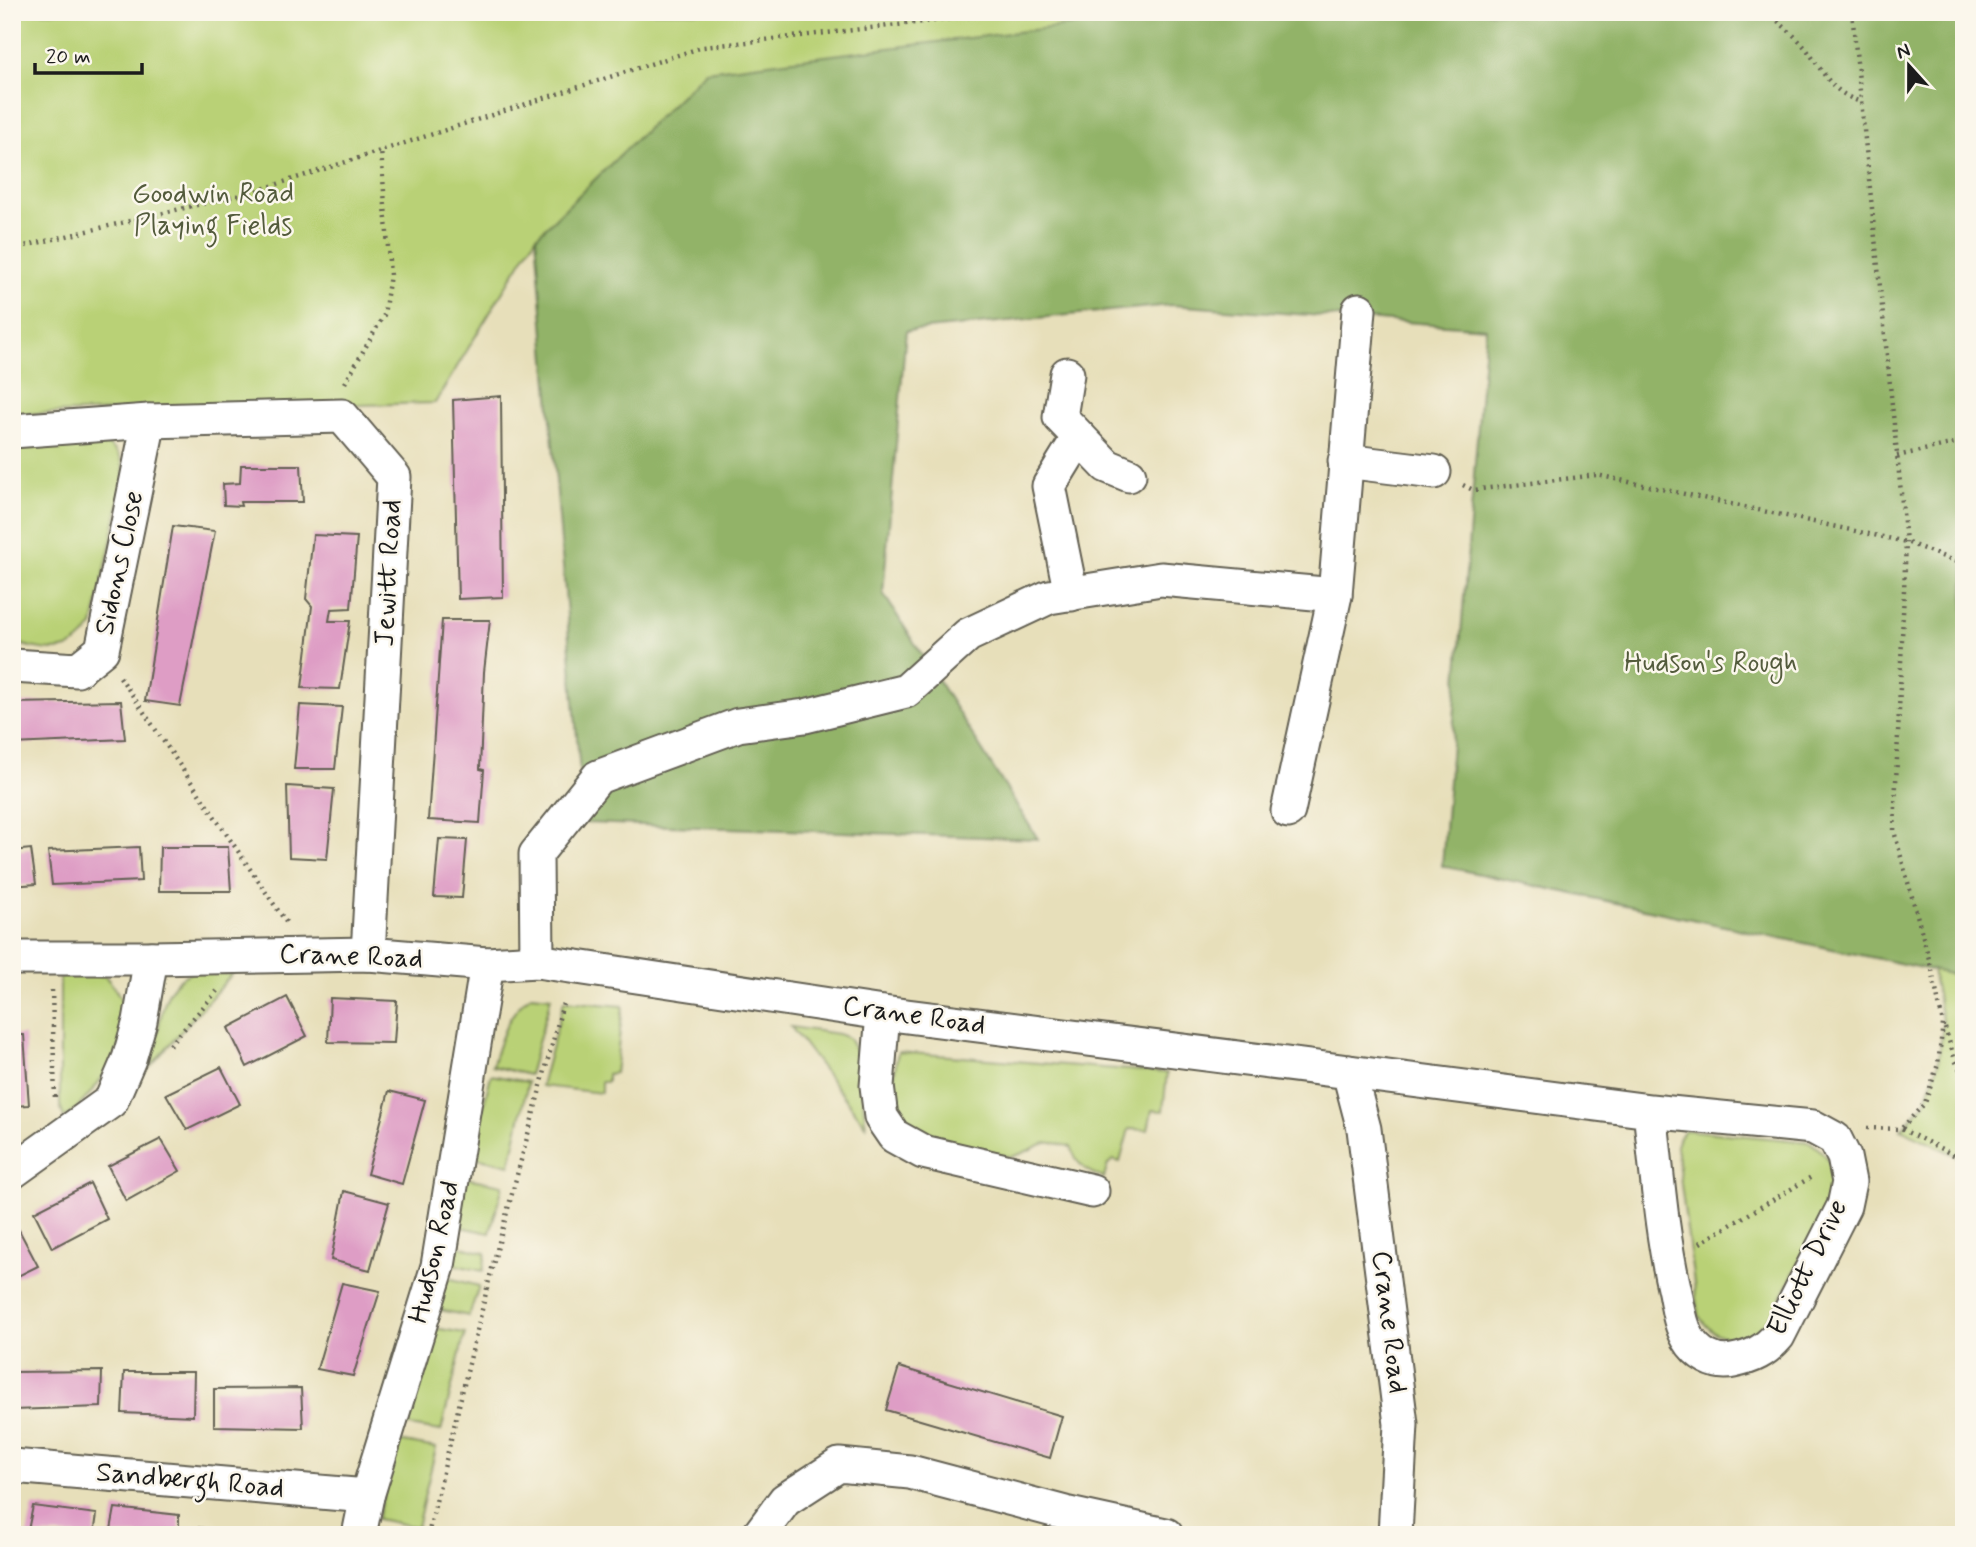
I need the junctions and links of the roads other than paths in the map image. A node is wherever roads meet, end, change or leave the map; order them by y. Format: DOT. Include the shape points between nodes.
graph roads {
  1 [pos="1359,310"];
  2 [pos="1067,374"];
  3 [pos="149,421"];
  4 [pos="12,431"];
  5 [pos="1079,437"];
  6 [pos="1345,461"];
  7 [pos="1434,472"];
  8 [pos="1129,475"];
  9 [pos="1072,594"];
  10 [pos="1335,595"];
  11 [pos="12,666"];
  12 [pos="1288,811"];
  13 [pos="368,954"];
  14 [pos="12,958"];
  15 [pos="151,958"];
  16 [pos="537,961"];
  17 [pos="487,964"];
  18 [pos="883,1013"];
  19 [pos="1349,1072"];
  20 [pos="1650,1111"];
  21 [pos="12,1172"];
  22 [pos="1092,1191"];
  23 [pos="12,1466"];
  24 [pos="367,1496"];
  25 [pos="359,1535"];
  26 [pos="759,1535"];
  27 [pos="1166,1535"];
  28 [pos="1395,1535"];
  1 -- 6 [label="street"];
  2 -- 5 [label="street" via="1060,417"];
  3 -- 4 [label="street"];
  3 -- 11 [label="street, Sidons Close" via="102,650 77,670"];
  3 -- 13 [label="street, Jewitt Road" via="342,416 394,477"];
  5 -- 8 [label="street" via="1107,466"];
  5 -- 9 [label="street" via="1049,486"];
  6 -- 7 [label="street"];
  6 -- 10 [label="street"];
  9 -- 10 [label="street" via="1161,579"];
  9 -- 16 [label="street" via="1049,597 968,635 906,691 805,716 738,725 598,777 536,854"];
  10 -- 12 [label="street"];
  13 -- 15 [label="street, Crane Road"];
  13 -- 17 [label="street, Crane Road"];
  14 -- 15 [label="street, Crane Road"];
  15 -- 21 [label="street" via="141,1021 111,1101"];
  16 -- 17 [label="street, Crane Road"];
  16 -- 18 [label="street, Crane Road"];
  17 -- 24 [label="street, Hudson Road" via="438,1266"];
  18 -- 19 [label="street, Crane Road"];
  18 -- 22 [label="street" via="877,1086 881,1117 894,1136 923,1152"];
  19 -- 20 [label="street"];
  19 -- 28 [label="street, Crane Road" via="1364,1129 1401,1424"];
  20 -- 20 [label="street, Elliott Drive" via="1813,1127 1835,1139 1844,1157 1849,1182 1844,1206 1778,1336 1765,1351 1725,1363 1705,1357 1689,1340 1668,1262"];
  23 -- 24 [label="street, Sandbergh Road"];
  24 -- 25 [label="street, Hudson Road"];
  26 -- 27 [label="street" via="785,1500 839,1465 910,1472"];
}
